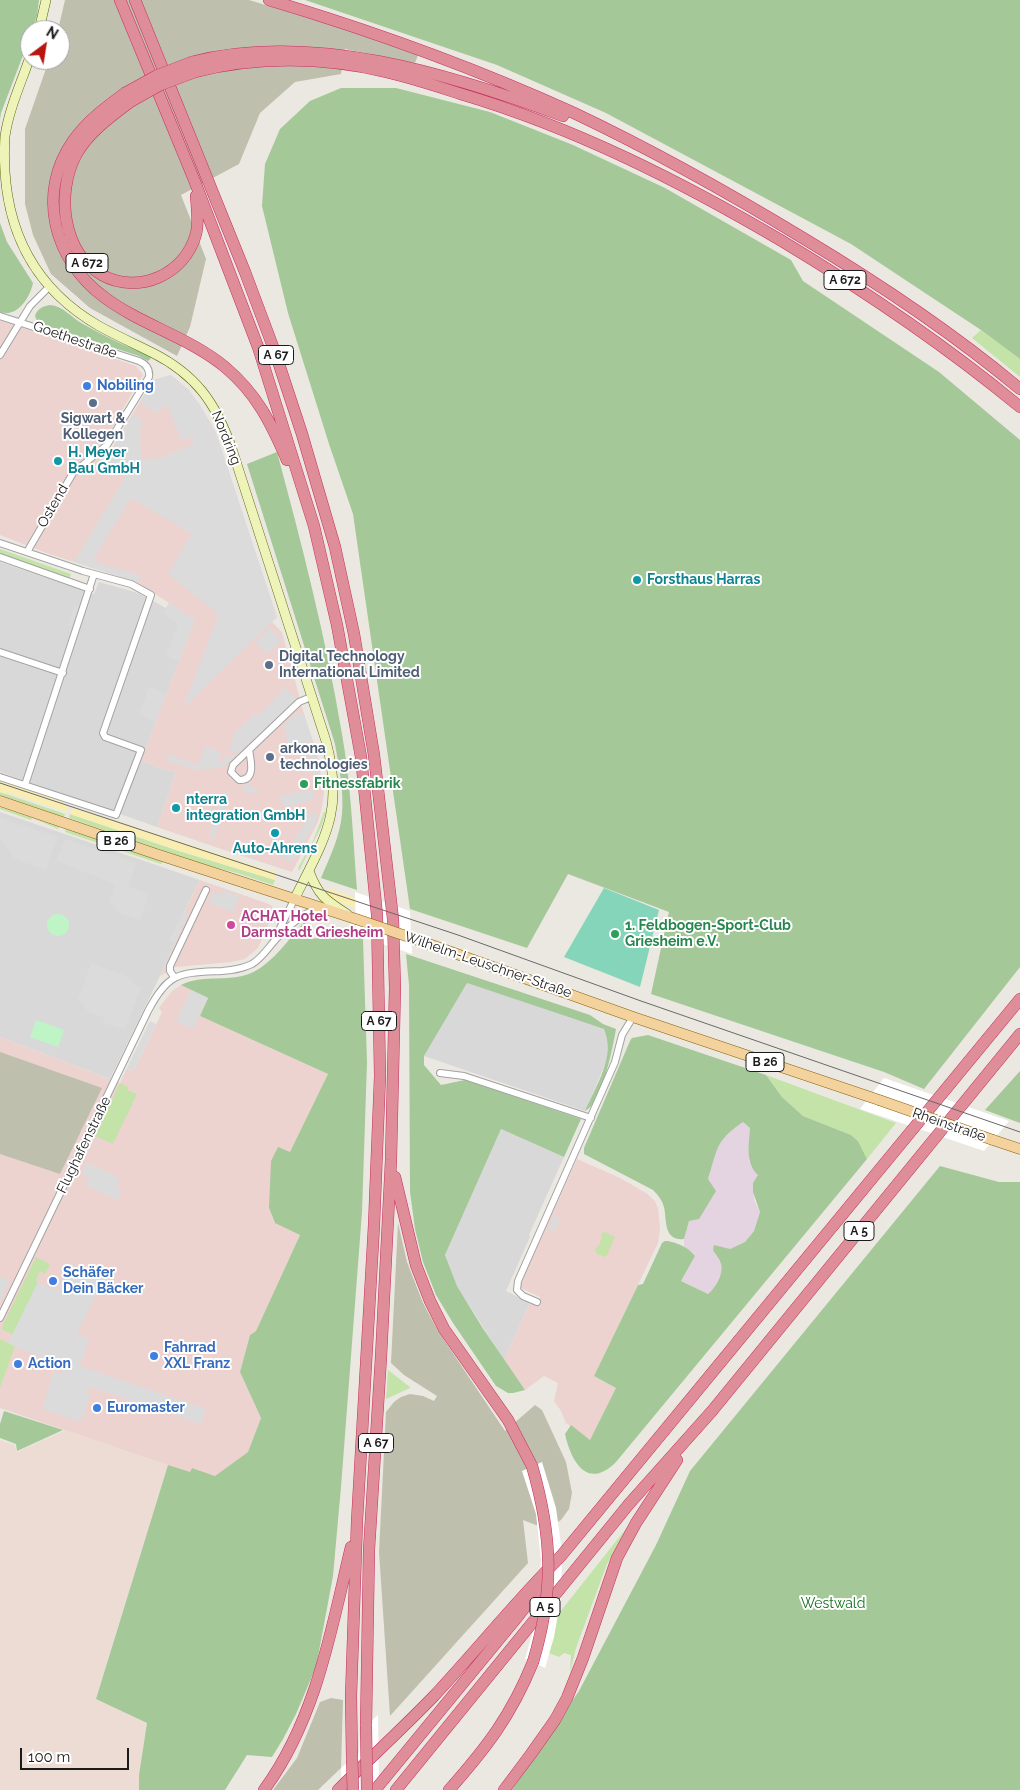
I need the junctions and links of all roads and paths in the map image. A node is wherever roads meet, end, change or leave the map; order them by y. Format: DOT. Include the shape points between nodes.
graph roads {
  1 [pos="46,0"];
  2 [pos="120,0"];
  3 [pos="135,0"];
  4 [pos="269,0"];
  5 [pos="41,20"];
  6 [pos="194,67"];
  7 [pos="25,70"];
  8 [pos="128,97"];
  9 [pos="663,159"];
  10 [pos="195,182"];
  11 [pos="49,288"];
  12 [pos="0,316"];
  13 [pos="21,322"];
  14 [pos="196,348"];
  15 [pos="0,355"];
  16 [pos="148,367"];
  17 [pos="1020,389"];
  18 [pos="1020,407"];
  19 [pos="314,526"];
  20 [pos="0,543"];
  21 [pos="27,552"];
  22 [pos="0,558"];
  23 [pos="94,574"];
  24 [pos="90,589"];
  25 [pos="0,652"];
  26 [pos="62,673"];
  27 [pos="311,698"];
  28 [pos="249,750"];
  29 [pos="0,776"];
  30 [pos="26,785"];
  31 [pos="0,801"];
  32 [pos="308,871"];
  33 [pos="206,890"];
  34 [pos="294,900"];
  35 [pos="318,908"];
  36 [pos="356,919"];
  37 [pos="274,942"];
  38 [pos="174,977"];
  39 [pos="1020,999"];
  40 [pos="633,1017"];
  41 [pos="1020,1034"];
  42 [pos="440,1072"];
  43 [pos="874,1099"];
  44 [pos="591,1118"];
  45 [pos="1020,1149"];
  46 [pos="391,1160"];
  47 [pos="537,1302"];
  48 [pos="0,1318"];
  49 [pos="699,1427"];
  50 [pos="357,1521"];
  51 [pos="561,1556"];
  52 [pos="264,1790"];
  53 [pos="338,1790"];
  54 [pos="352,1790"];
  55 [pos="367,1790"];
  56 [pos="375,1790"];
  57 [pos="396,1790"];
  58 [pos="449,1790"];
  59 [pos="504,1790"];
  1 -- 5 [label="main road"];
  2 -- 10 [label="highway, A 67"];
  3 -- 46 [label="highway, A 67" via="275,352 335,547 354,634 374,755 393,919 395,988"];
  4 -- 9 [label="highway" via="466,67 587,119"];
  6 -- 8 [label="highway, A 672, bridge"];
  6 -- 9 [label="highway" via="225,55 264,51 310,52 370,60 462,82 540,107"];
  6 -- 18 [label="highway, A 672" via="268,61 363,67 493,103 557,126 657,172 798,251 908,322"];
  7 -- 11 [label="main road, Nordring" via="5,135 1,173 3,198 9,224 30,263"];
  8 -- 10 [label="highway, A 672" via="90,136 76,155 70,172 65,211 78,252 85,261 102,275 133,283 149,281 174,269 188,253 196,233"];
  8 -- 14 [label="highway, A 672" via="103,109 81,131 61,162 52,200 58,238 73,267 94,290 133,316"];
  9 -- 17 [label="highway, A 672" via="850,266"];
  10 -- 19 [label="highway, A 67" via="258,347"];
  11 -- 13 [label="street" via="30,306"];
  11 -- 27 [label="main road, Nordring" via="98,326 170,362 194,381 212,403 231,446"];
  12 -- 13 [label="street, Goethestraße"];
  13 -- 15 [label="street"];
  13 -- 16 [label="street, Goethestraße" via="139,361"];
  14 -- 19 [label="highway, A 67" via="223,365 259,403 271,423"];
  16 -- 21 [label="street, Ostend" via="149,377 110,440 73,473"];
  19 -- 50 [label="highway, A 67" via="337,625 361,758 377,915 380,1076"];
  20 -- 21 [label="street"];
  21 -- 23 [label="street"];
  22 -- 24 [label="street"];
  23 -- 24 [label="street"];
  23 -- 30 [label="street" via="131,584 151,595 103,733 105,737 141,750 116,816"];
  24 -- 26 [label="street"];
  25 -- 26 [label="street"];
  26 -- 30 [label="street"];
  27 -- 28 [label="street" via="299,702"];
  27 -- 32 [label="main road, Nordring" via="329,752 334,790 328,827"];
  29 -- 30 [label="street"];
  31 -- 34 [label="main road, Wilhelm-Leuschner-Straße / B 26"];
  32 -- 34 [label="main road, Nordring"];
  32 -- 36 [label="main road" via="318,892"];
  33 -- 38 [label="street" via="170,966"];
  34 -- 35 [label="main road, Wilhelm-Leuschner-Straße / B 26"];
  34 -- 37 [label="street"];
  35 -- 36 [label="main road, Wilhelm-Leuschner-Straße / B 26"];
  35 -- 37 [label="street" via="296,920"];
  36 -- 40 [label="main road, Wilhelm-Leuschner-Straße / B 26, bridge"];
  37 -- 38 [label="street" via="256,961 240,969 192,972"];
  38 -- 48 [label="street, Flughafenstraße" via="154,999"];
  39 -- 51 [label="highway, A 5"];
  40 -- 43 [label="main road, Wilhelm-Leuschner-Straße / B 26"];
  40 -- 44 [label="street" via="622,1035 615,1062"];
  41 -- 49 [label="highway, A 5"];
  42 -- 44 [label="street" via="464,1076"];
  43 -- 45 [label="main road, Rheinstraße / B 26, bridge"];
  44 -- 47 [label="street" via="518,1281 520,1294"];
  46 -- 55 [label="highway, A 67, bridge" via="369,1550"];
  46 -- 58 [label="highway, A 67, bridge" via="416,1264 430,1301 444,1329 508,1420 532,1466 543,1512 550,1571 546,1612 523,1687 498,1732"];
  49 -- 57 [label="highway, A 5" via="629,1504"];
  49 -- 59 [label="highway, A 5" via="617,1558 567,1698"];
  50 -- 52 [label="highway, A 67" via="316,1688 284,1758"];
  50 -- 54 [label="highway, bridge" via="351,1696"];
  51 -- 53 [label="highway, A 5" via="431,1699"];
  51 -- 56 [label="highway" via="519,1615"];
}
